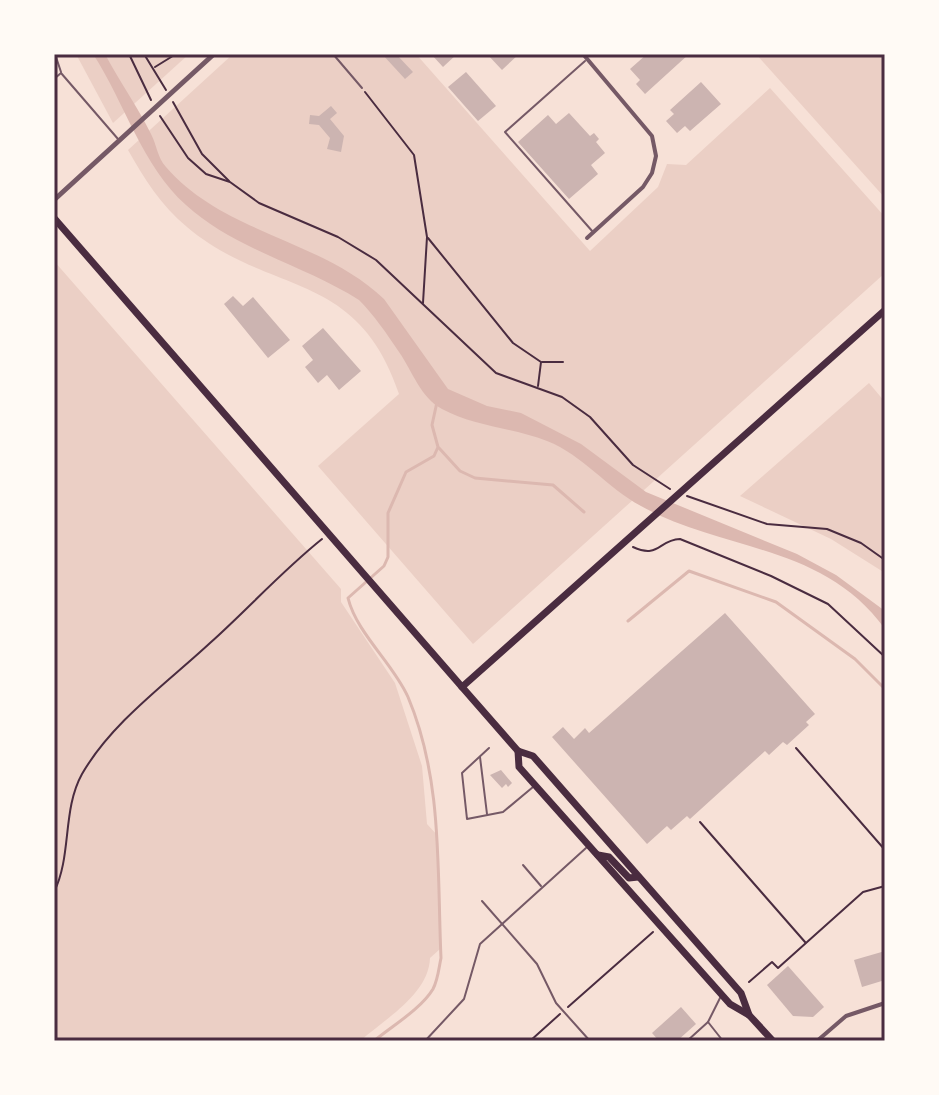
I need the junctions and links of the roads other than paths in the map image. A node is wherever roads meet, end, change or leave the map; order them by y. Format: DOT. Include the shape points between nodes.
graph roads {
  1 [pos="55,54"];
  2 [pos="214,54"];
  3 [pos="333,54"];
  4 [pos="585,57"];
  5 [pos="61,73"];
  6 [pos="54,79"];
  7 [pos="362,88"];
  8 [pos="122,138"];
  9 [pos="54,200"];
  10 [pos="54,218"];
  11 [pos="593,233"];
  12 [pos="587,238"];
  13 [pos="885,310"];
  14 [pos="462,687"];
  15 [pos="489,748"];
  16 [pos="518,751"];
  17 [pos="480,756"];
  18 [pos="535,785"];
  19 [pos="487,816"];
  20 [pos="590,845"];
  21 [pos="598,855"];
  22 [pos="523,865"];
  23 [pos="638,877"];
  24 [pos="542,887"];
  25 [pos="482,901"];
  26 [pos="502,924"];
  27 [pos="722,995"];
  28 [pos="885,1003"];
  29 [pos="749,1015"];
  30 [pos="708,1022"];
  31 [pos="425,1041"];
  32 [pos="590,1041"];
  33 [pos="687,1041"];
  34 [pos="723,1041"];
  35 [pos="773,1041"];
  36 [pos="817,1041"];
  1 -- 5 [label="lane"];
  2 -- 8 [label="street"];
  3 -- 7 [label="lane"];
  4 -- 11 [label="street" via="652,136 656,156 643,187"];
  4 -- 11 [label="lane" via="505,132"];
  5 -- 6 [label="lane"];
  5 -- 8 [label="lane"];
  8 -- 9 [label="street"];
  10 -- 14 [label="main road"];
  11 -- 12 [label="street"];
  13 -- 14 [label="main road"];
  14 -- 16 [label="main road"];
  15 -- 17 [label="lane"];
  16 -- 18 [label="main road" via="519,767"];
  16 -- 23 [label="main road" via="533,756"];
  17 -- 19 [label="lane"];
  17 -- 19 [label="lane" via="462,775 467,819"];
  18 -- 19 [label="lane" via="505,811"];
  18 -- 20 [label="main road"];
  20 -- 21 [label="main road"];
  20 -- 24 [label="lane"];
  21 -- 23 [label="main road" via="609,857 629,878"];
  21 -- 27 [label="main road"];
  22 -- 24 [label="lane"];
  23 -- 29 [label="main road" via="741,993"];
  24 -- 26 [label="lane"];
  25 -- 26 [label="lane"];
  26 -- 31 [label="lane" via="476,950 467,992 456,1010"];
  26 -- 32 [label="lane"];
  27 -- 29 [label="main road"];
  27 -- 30 [label="lane"];
  28 -- 36 [label="street" via="846,1016"];
  29 -- 35 [label="main road"];
  30 -- 33 [label="lane"];
  30 -- 34 [label="lane"];
}
